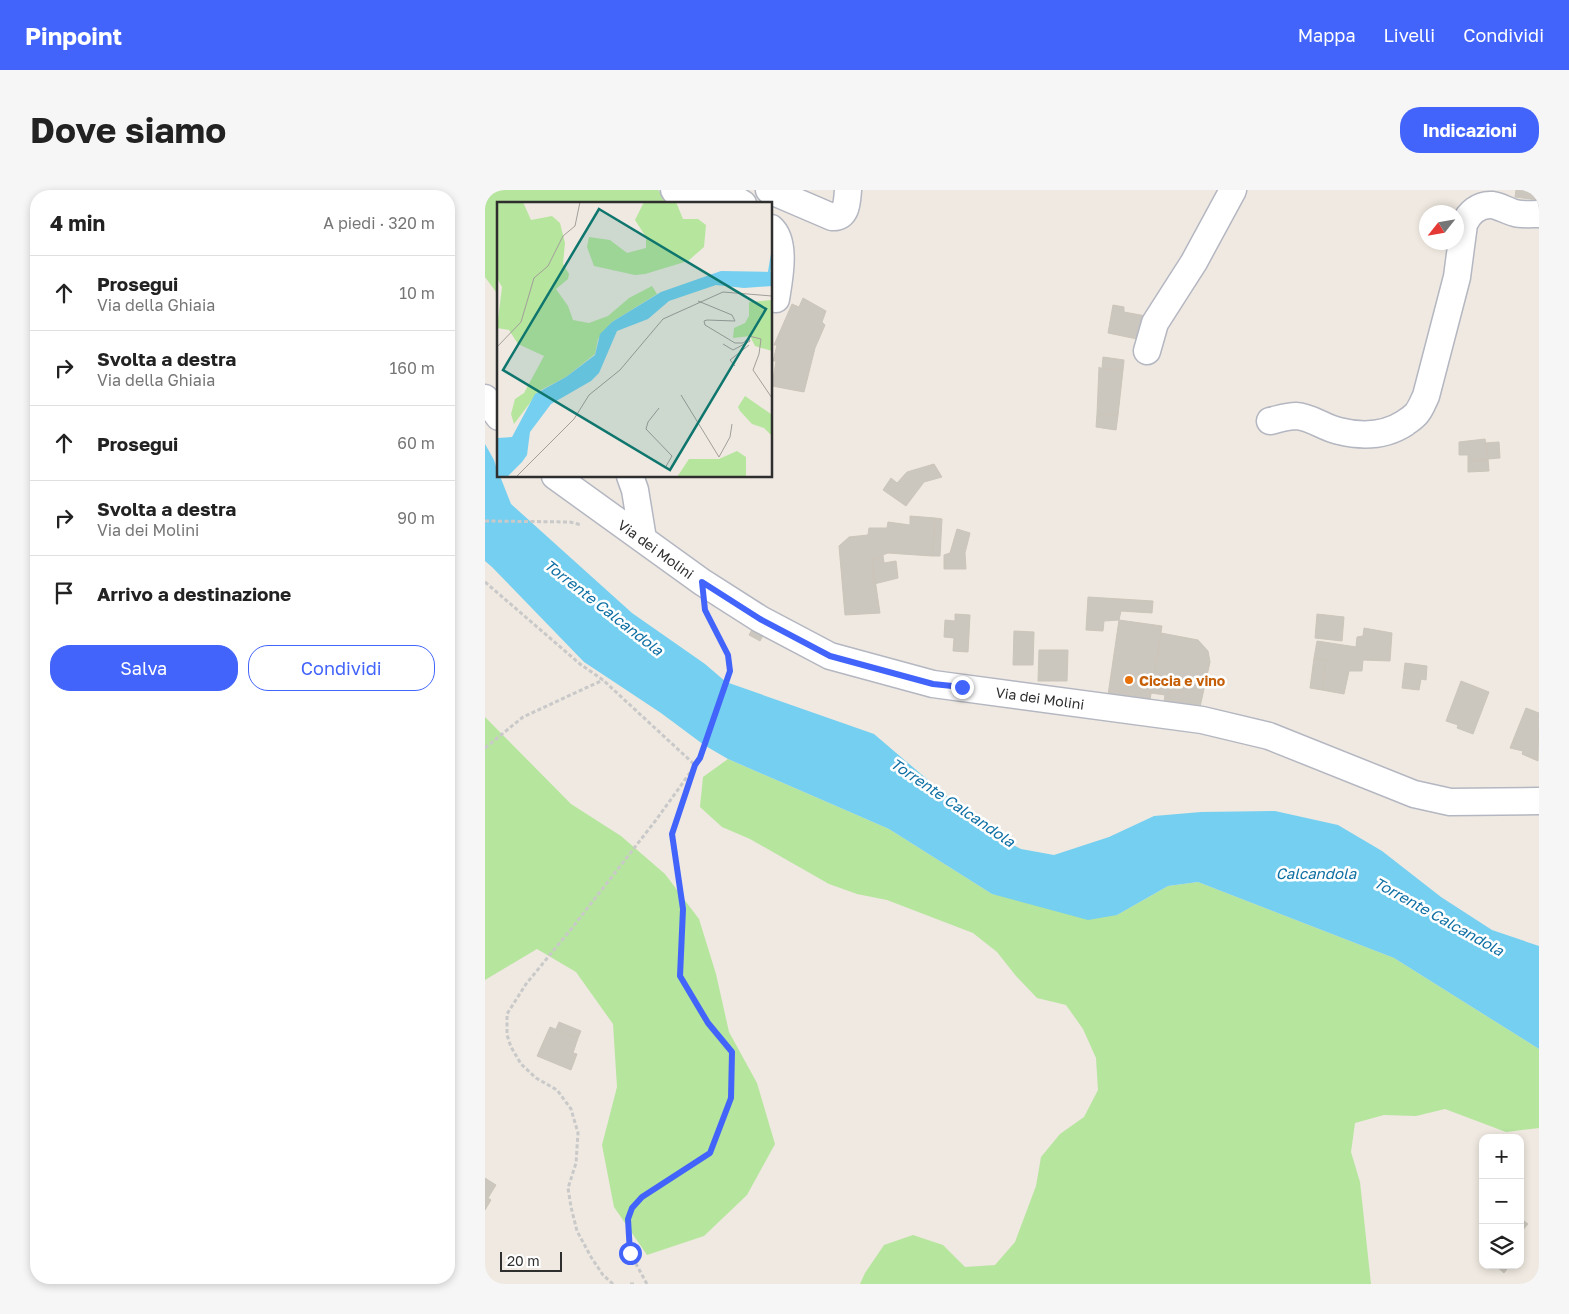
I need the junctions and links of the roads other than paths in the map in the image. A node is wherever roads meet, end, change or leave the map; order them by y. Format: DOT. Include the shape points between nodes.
graph roads {
  1 [pos="721,190"];
  2 [pos="769,190"];
  3 [pos="848,190"];
  4 [pos="1233,190"];
  5 [pos="669,192"];
  6 [pos="705,202"];
  7 [pos="740,202"];
  8 [pos="1539,214"];
  9 [pos="773,230"];
  10 [pos="776,299"];
  11 [pos="1147,351"];
  12 [pos="485,398"];
  13 [pos="497,415"];
  14 [pos="1270,421"];
  15 [pos="558,478"];
  16 [pos="631,478"];
  17 [pos="643,539"];
  18 [pos="1539,801"];
  1 -- 7 [label="street"];
  2 -- 3 [label="street" via="837,218 846,208"];
  4 -- 11 [label="street" via="1194,262 1155,323"];
  5 -- 6 [label="street"];
  8 -- 14 [label="street" via="1516,214 1486,205 1468,216 1457,276 1426,396 1411,418 1395,429 1370,435 1338,431 1311,418 1298,416"];
  9 -- 10 [label="street" via="781,253"];
  12 -- 13 [label="street"];
  15 -- 17 [label="street, Via dei Molini"];
  16 -- 17 [label="street"];
  17 -- 18 [label="street, Via dei Molini" via="760,619 830,656 933,684 1202,720 1269,736 1414,794 1450,802"];
}
